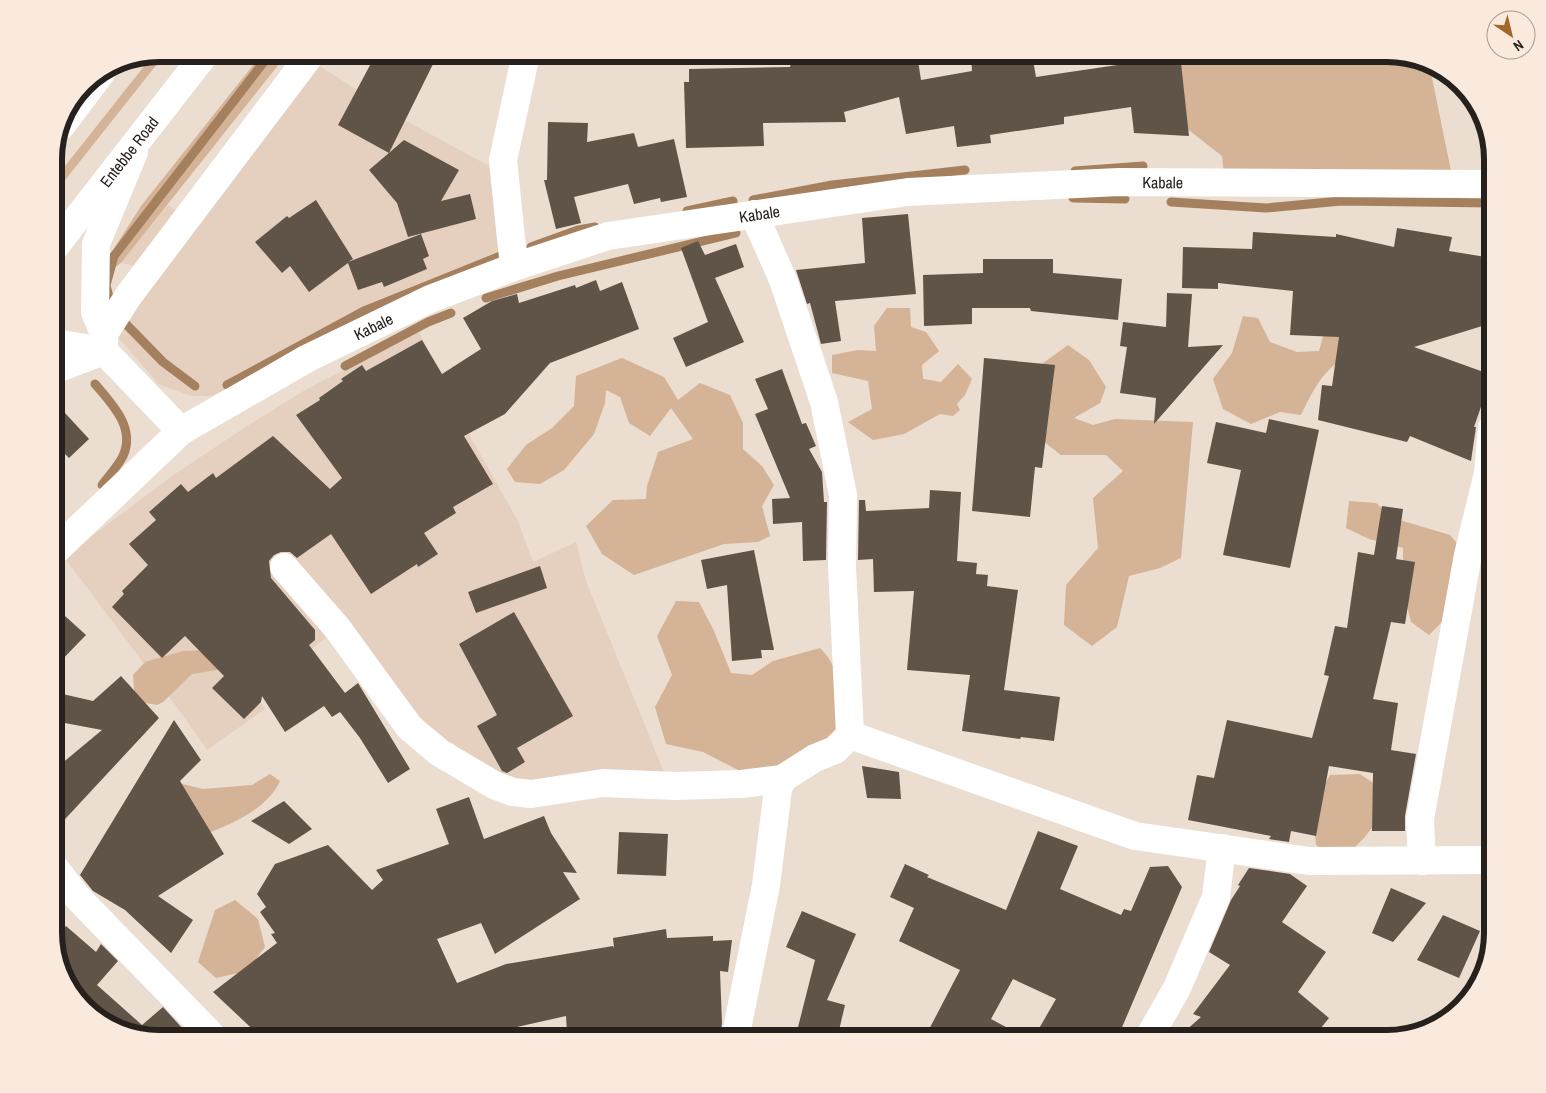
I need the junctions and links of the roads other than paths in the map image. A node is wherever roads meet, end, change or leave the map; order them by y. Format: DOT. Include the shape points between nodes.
graph roads {
  1 [pos="198,63"];
  2 [pos="304,63"];
  3 [pos="524,63"];
  4 [pos="141,134"];
  5 [pos="1484,184"];
  6 [pos="754,214"];
  7 [pos="63,236"];
  8 [pos="514,266"];
  9 [pos="104,342"];
  10 [pos="63,343"];
  11 [pos="63,365"];
  12 [pos="180,431"];
  13 [pos="1484,491"];
  14 [pos="63,543"];
  15 [pos="284,567"];
  16 [pos="850,735"];
  17 [pos="782,779"];
  18 [pos="1222,848"];
  19 [pos="1484,860"];
  20 [pos="1422,861"];
  21 [pos="63,879"];
  22 [pos="206,1030"];
  23 [pos="737,1030"];
  24 [pos="1153,1030"];
  1 -- 4 [label="main road, Entebbe Road"];
  2 -- 9 [label="main road" via="129,295"];
  3 -- 8 [label="main road" via="502,160"];
  4 -- 7 [label="main road, Entebbe Road"];
  4 -- 9 [label="main road" via="96,244 95,312"];
  5 -- 6 [label="main road, Kabale" via="1119,182 908,192"];
  6 -- 8 [label="main road, Kabale" via="608,236"];
  6 -- 16 [label="main road" via="782,280 824,402 843,495 842,566"];
  8 -- 12 [label="main road, Kabale" via="430,299 317,354"];
  9 -- 10 [label="main road"];
  9 -- 11 [label="main road"];
  9 -- 12 [label="main road"];
  12 -- 14 [label="main road, Kabale"];
  13 -- 20 [label="main road" via="1463,584 1420,819"];
  15 -- 17 [label="main road" via="338,628 409,726 440,753 494,785 531,794 603,783 676,786"];
  16 -- 17 [label="main road" via="835,750"];
  16 -- 18 [label="main road" via="1135,836"];
  17 -- 23 [label="main road" via="766,885"];
  18 -- 20 [label="main road" via="1309,861"];
  18 -- 24 [label="main road" via="1216,897 1177,988"];
  19 -- 20 [label="main road"];
  21 -- 22 [label="main road"];
}
